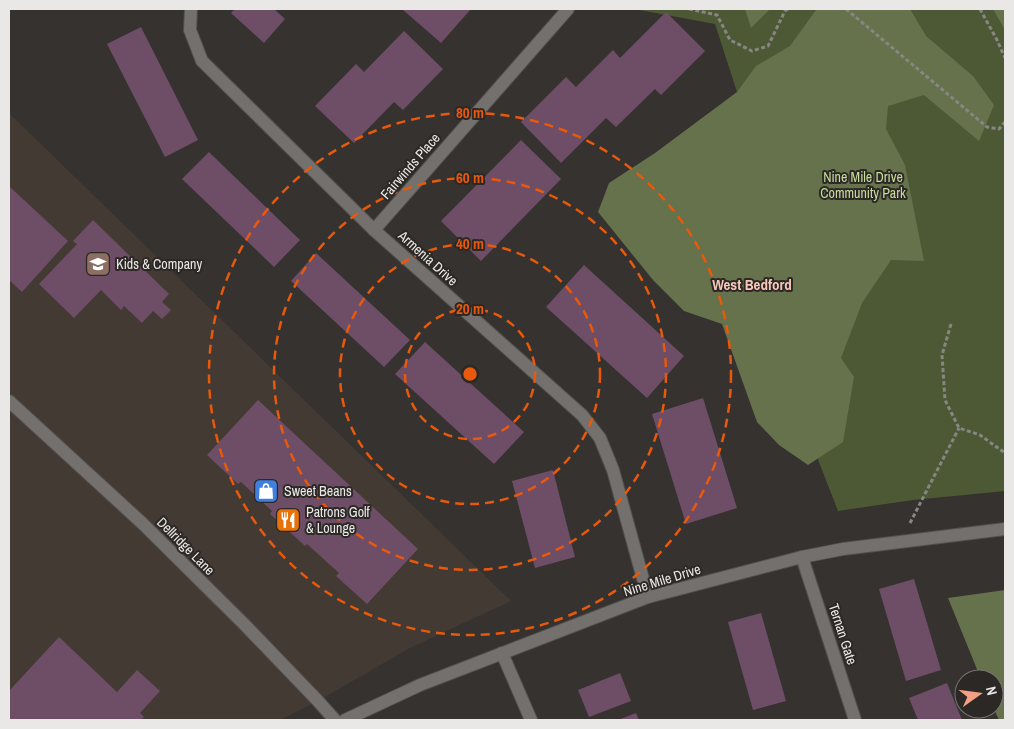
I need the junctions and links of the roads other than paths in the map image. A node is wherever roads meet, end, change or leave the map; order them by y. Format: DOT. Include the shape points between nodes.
graph roads {
  1 [pos="191,9"];
  2 [pos="568,9"];
  3 [pos="374,230"];
  4 [pos="9,401"];
  5 [pos="1005,529"];
  6 [pos="802,557"];
  7 [pos="648,597"];
  8 [pos="502,654"];
  9 [pos="335,720"];
  10 [pos="345,720"];
  11 [pos="532,720"];
  12 [pos="855,720"];
  1 -- 3 [label="street, Armenia Drive" via="190,30 202,61"];
  2 -- 3 [label="street, Fairwinds Place"];
  3 -- 7 [label="street, Armenia Drive" via="582,415 600,438 613,470"];
  4 -- 9 [label="street, Dellridge Lane" via="142,523"];
  5 -- 6 [label="street, Nine Mile Drive"];
  6 -- 7 [label="street, Nine Mile Drive"];
  6 -- 12 [label="street, Ternan Gate"];
  7 -- 8 [label="street, Nine Mile Drive"];
  8 -- 10 [label="street, Nine Mile Drive" via="420,685"];
  8 -- 11 [label="street"];
}
